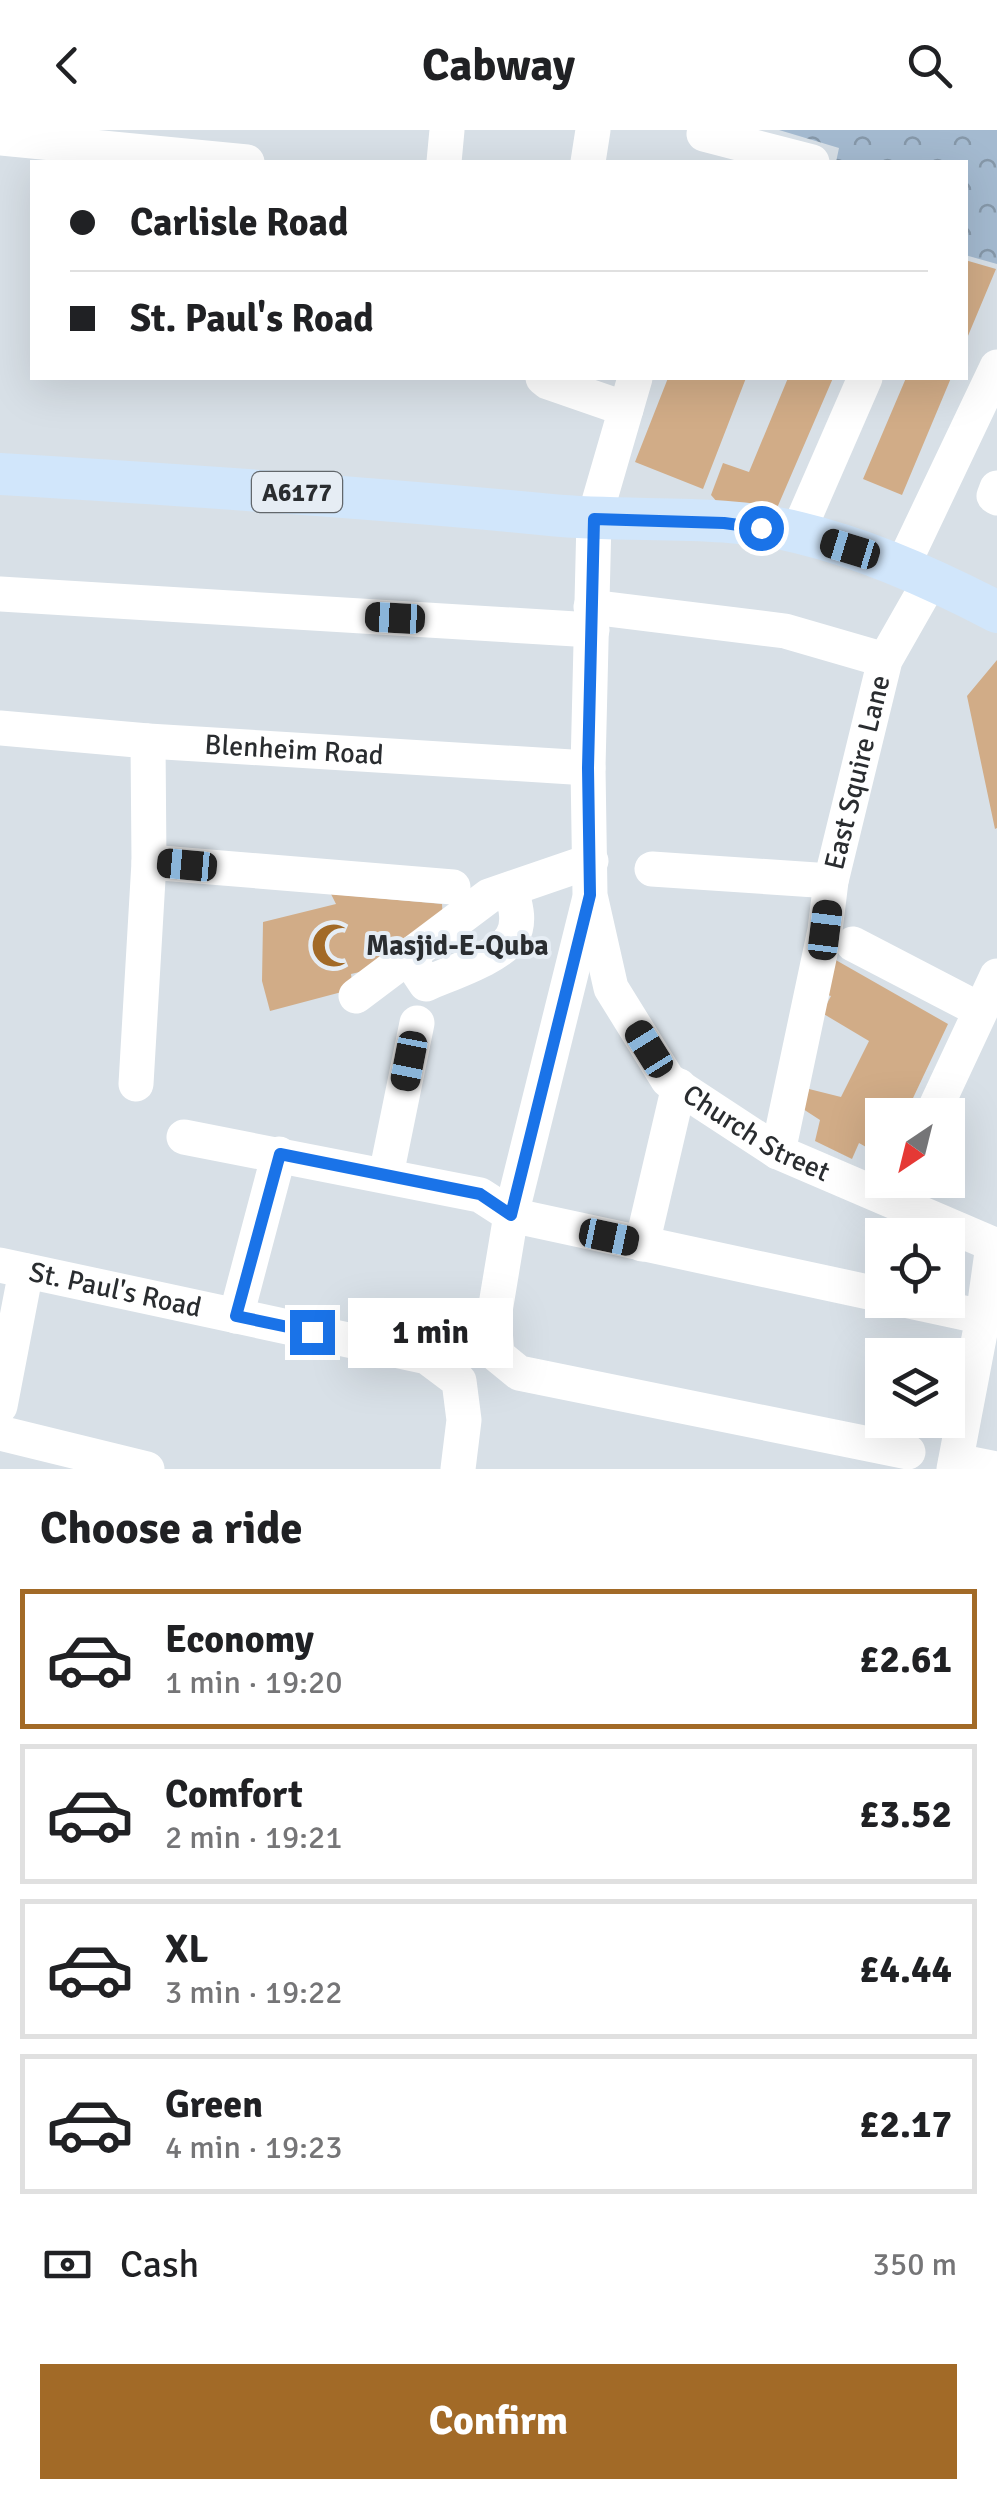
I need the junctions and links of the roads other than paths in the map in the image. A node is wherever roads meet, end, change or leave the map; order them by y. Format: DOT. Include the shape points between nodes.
graph roads {
  1 [pos="447,130"];
  2 [pos="592,130"];
  3 [pos="0,138"];
  4 [pos="702,142"];
  5 [pos="226,160"];
  6 [pos="444,160"];
  7 [pos="588,160"];
  8 [pos="801,160"];
  9 [pos="997,366"];
  10 [pos="555,380"];
  11 [pos="864,380"];
  12 [pos="631,393"];
  13 [pos="0,474"];
  14 [pos="997,488"];
  15 [pos="997,498"];
  16 [pos="594,519"];
  17 [pos="798,532"];
  18 [pos="915,575"];
  19 [pos="0,594"];
  20 [pos="997,612"];
  21 [pos="592,618"];
  22 [pos="884,660"];
  23 [pos="0,728"];
  24 [pos="148,741"];
  25 [pos="588,768"];
  26 [pos="149,862"];
  27 [pos="652,869"];
  28 [pos="591,878"];
  29 [pos="831,881"];
  30 [pos="452,888"];
  31 [pos="512,889"];
  32 [pos="852,944"];
  33 [pos="408,957"];
  34 [pos="997,976"];
  35 [pos="356,996"];
  36 [pos="980,1010"];
  37 [pos="417,1022"];
  38 [pos="136,1084"];
  39 [pos="679,1086"];
  40 [pos="940,1098"];
  41 [pos="184,1138"];
  42 [pos="778,1152"];
  43 [pos="280,1154"];
  44 [pos="386,1175"];
  45 [pos="865,1181"];
  46 [pos="910,1198"];
  47 [pos="511,1215"];
  48 [pos="642,1244"];
  49 [pos="995,1245"];
  50 [pos="13,1268"];
  51 [pos="865,1292"];
  52 [pos="965,1313"];
  53 [pos="236,1316"];
  54 [pos="983,1317"];
  55 [pos="0,1406"];
  56 [pos="0,1432"];
  57 [pos="908,1452"];
  58 [pos="955,1465"];
  59 [pos="147,1469"];
  60 [pos="458,1469"];
  61 [pos="997,1469"];
  1 -- 6 [label="street"];
  2 -- 7 [label="street"];
  3 -- 5 [label="street"];
  4 -- 8 [label="street"];
  9 -- 18 [label="street, East Squire Lane"];
  10 -- 12 [label="street"];
  11 -- 17 [label="street"];
  12 -- 16 [label="street, Church Street"];
  13 -- 16 [label="main road, A6177" via="358,496"];
  14 -- 15 [label="street"];
  16 -- 17 [label="main road, A6177"];
  16 -- 21 [label="street, Church Street"];
  17 -- 18 [label="main road, A6177"];
  18 -- 20 [label="main road, A6177"];
  18 -- 22 [label="street, East Squire Lane"];
  19 -- 21 [label="street"];
  21 -- 22 [label="street" via="786,632"];
  21 -- 25 [label="street, Church Street"];
  22 -- 29 [label="street, East Squire Lane"];
  23 -- 24 [label="street, Blenheim Road"];
  24 -- 25 [label="street, Blenheim Road"];
  24 -- 26 [label="street"];
  25 -- 28 [label="street, Church Street"];
  26 -- 30 [label="street"];
  26 -- 38 [label="street"];
  27 -- 29 [label="street"];
  28 -- 31 [label="street"];
  28 -- 39 [label="street, Church Street" via="611,988 668,1080"];
  28 -- 47 [label="street"];
  29 -- 42 [label="street, East Squire Lane"];
  31 -- 33 [label="street" via="490,896"];
  31 -- 33 [label="street" via="516,926 503,948 426,984"];
  32 -- 36 [label="street"];
  33 -- 35 [label="street"];
  34 -- 36 [label="street"];
  36 -- 40 [label="street"];
  37 -- 44 [label="street"];
  39 -- 42 [label="street, Church Street"];
  39 -- 48 [label="street"];
  41 -- 43 [label="street"];
  42 -- 45 [label="street, Church Street"];
  43 -- 44 [label="street"];
  43 -- 53 [label="street"];
  44 -- 47 [label="street" via="480,1194"];
  46 -- 49 [label="street, Church Street"];
  47 -- 48 [label="street"];
  47 -- 57 [label="street" via="494,1316 497,1354 519,1373"];
  48 -- 51 [label="street"];
  49 -- 54 [label="street"];
  50 -- 53 [label="street, St. Paul's Road"];
  50 -- 55 [label="street"];
  52 -- 54 [label="street"];
  53 -- 60 [label="street, St. Paul's Road" via="427,1357 459,1381 464,1420"];
  54 -- 58 [label="street"];
  56 -- 59 [label="street"];
  58 -- 61 [label="street"];
}
